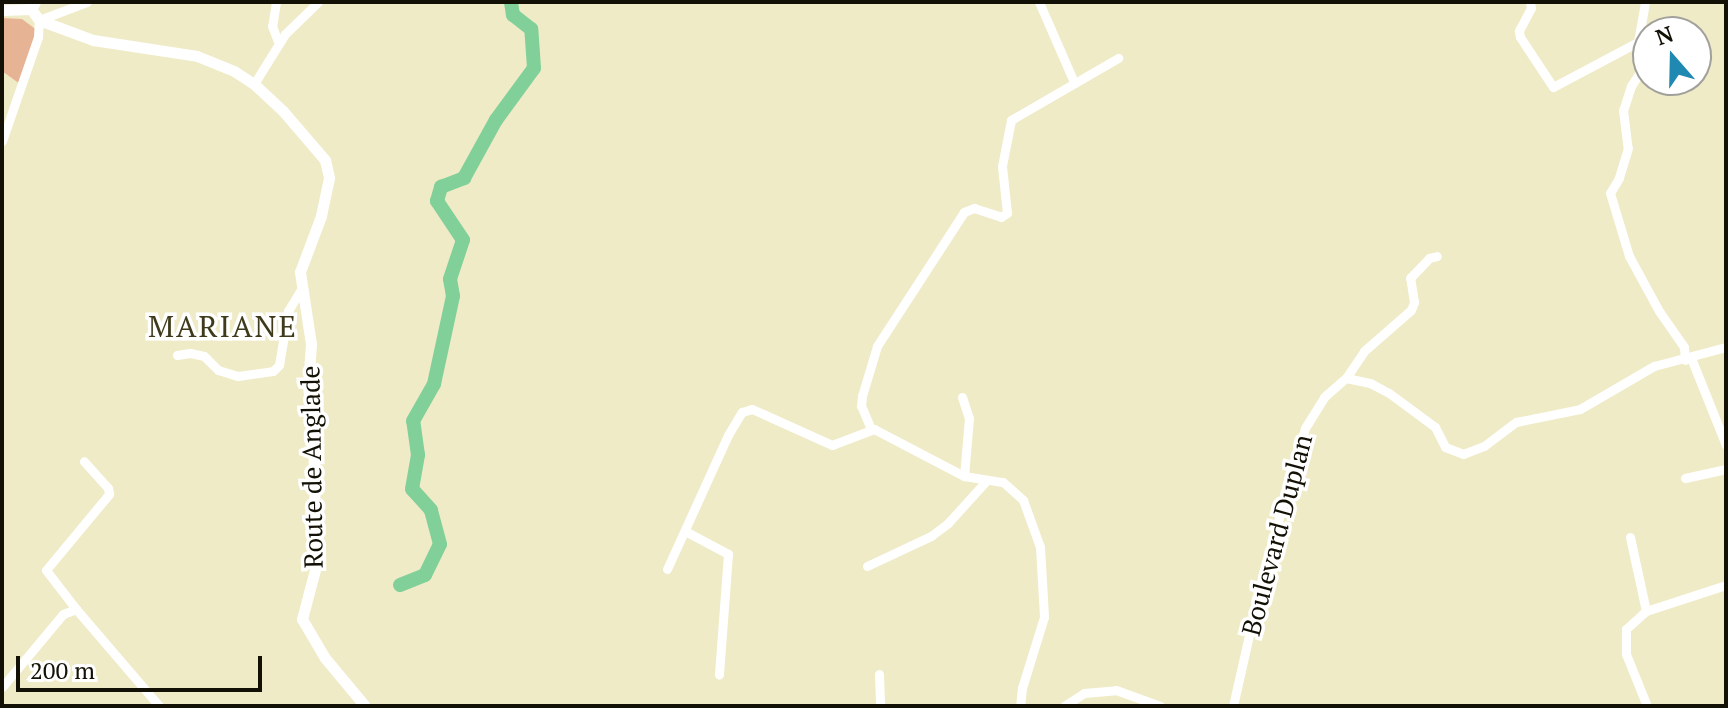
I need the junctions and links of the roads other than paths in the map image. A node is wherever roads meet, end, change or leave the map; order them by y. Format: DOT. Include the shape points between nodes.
graph roads {
  1 [pos="87,2"];
  2 [pos="276,2"];
  3 [pos="318,2"];
  4 [pos="1039,2"];
  5 [pos="1530,2"];
  6 [pos="33,6"];
  7 [pos="2,10"];
  8 [pos="39,20"];
  9 [pos="279,44"];
  10 [pos="1632,45"];
  11 [pos="1118,58"];
  12 [pos="1074,82"];
  13 [pos="254,84"];
  14 [pos="1632,84"];
  15 [pos="2,141"];
  16 [pos="1437,256"];
  17 [pos="301,289"];
  18 [pos="1726,347"];
  19 [pos="177,355"];
  20 [pos="1688,359"];
  21 [pos="1346,378"];
  22 [pos="962,397"];
  23 [pos="871,429"];
  24 [pos="1726,445"];
  25 [pos="84,461"];
  26 [pos="1726,469"];
  27 [pos="964,476"];
  28 [pos="1685,478"];
  29 [pos="987,480"];
  30 [pos="685,531"];
  31 [pos="1630,537"];
  32 [pos="867,566"];
  33 [pos="667,569"];
  34 [pos="1726,585"];
  35 [pos="76,609"];
  36 [pos="1646,611"];
  37 [pos="879,674"];
  38 [pos="719,675"];
  39 [pos="2,687"];
  40 [pos="159,706"];
  41 [pos="365,706"];
  42 [pos="880,706"];
  43 [pos="1020,706"];
  44 [pos="1064,706"];
  45 [pos="1160,706"];
  46 [pos="1233,706"];
  47 [pos="1647,706"];
  1 -- 8 [label="street"];
  2 -- 9 [label="street" via="272,26"];
  3 -- 9 [label="street"];
  4 -- 12 [label="street"];
  5 -- 10 [label="street" via="1520,37 1553,87"];
  6 -- 7 [label="street"];
  6 -- 8 [label="street"];
  8 -- 13 [label="street, Route de Anglade" via="118,46 197,56"];
  8 -- 15 [label="street" via="38,37"];
  9 -- 13 [label="street"];
  11 -- 12 [label="street"];
  12 -- 23 [label="street" via="1011,120 1002,166 1007,213 1001,217 974,208 964,212 877,346 861,406"];
  13 -- 17 [label="street, Route de Anglade" via="325,160 329,178 304,258"];
  14 -- 20 [label="street" via="1623,110 1628,148 1610,193 1629,256"];
  16 -- 21 [label="street, Boulevard Duplan" via="1410,278 1411,310 1364,351"];
  17 -- 19 [label="street" via="288,311 279,365 273,371 238,376 218,370 204,356"];
  17 -- 41 [label="street, Route de Anglade" via="311,344 316,566 302,619 325,658"];
  18 -- 20 [label="street"];
  20 -- 21 [label="street" via="1654,366 1580,409 1516,422 1484,446 1463,454 1445,447 1435,427 1389,393"];
  20 -- 24 [label="street"];
  21 -- 46 [label="street, Boulevard Duplan" via="1324,397 1305,428 1262,577"];
  22 -- 27 [label="street" via="969,418"];
  23 -- 27 [label="street"];
  23 -- 30 [label="street" via="832,445 752,409 742,412"];
  25 -- 35 [label="street" via="109,494 46,570"];
  26 -- 28 [label="street"];
  27 -- 29 [label="street"];
  29 -- 32 [label="street" via="948,523"];
  29 -- 43 [label="street" via="1003,482 1023,500 1040,547 1044,617"];
  30 -- 33 [label="street"];
  30 -- 38 [label="street" via="728,554"];
  31 -- 36 [label="street"];
  34 -- 36 [label="street"];
  35 -- 39 [label="street" via="63,614"];
  35 -- 40 [label="street"];
  36 -- 47 [label="street" via="1626,629 1626,654"];
  37 -- 42 [label="street"];
  44 -- 45 [label="street" via="1084,693 1116,690"];
}
